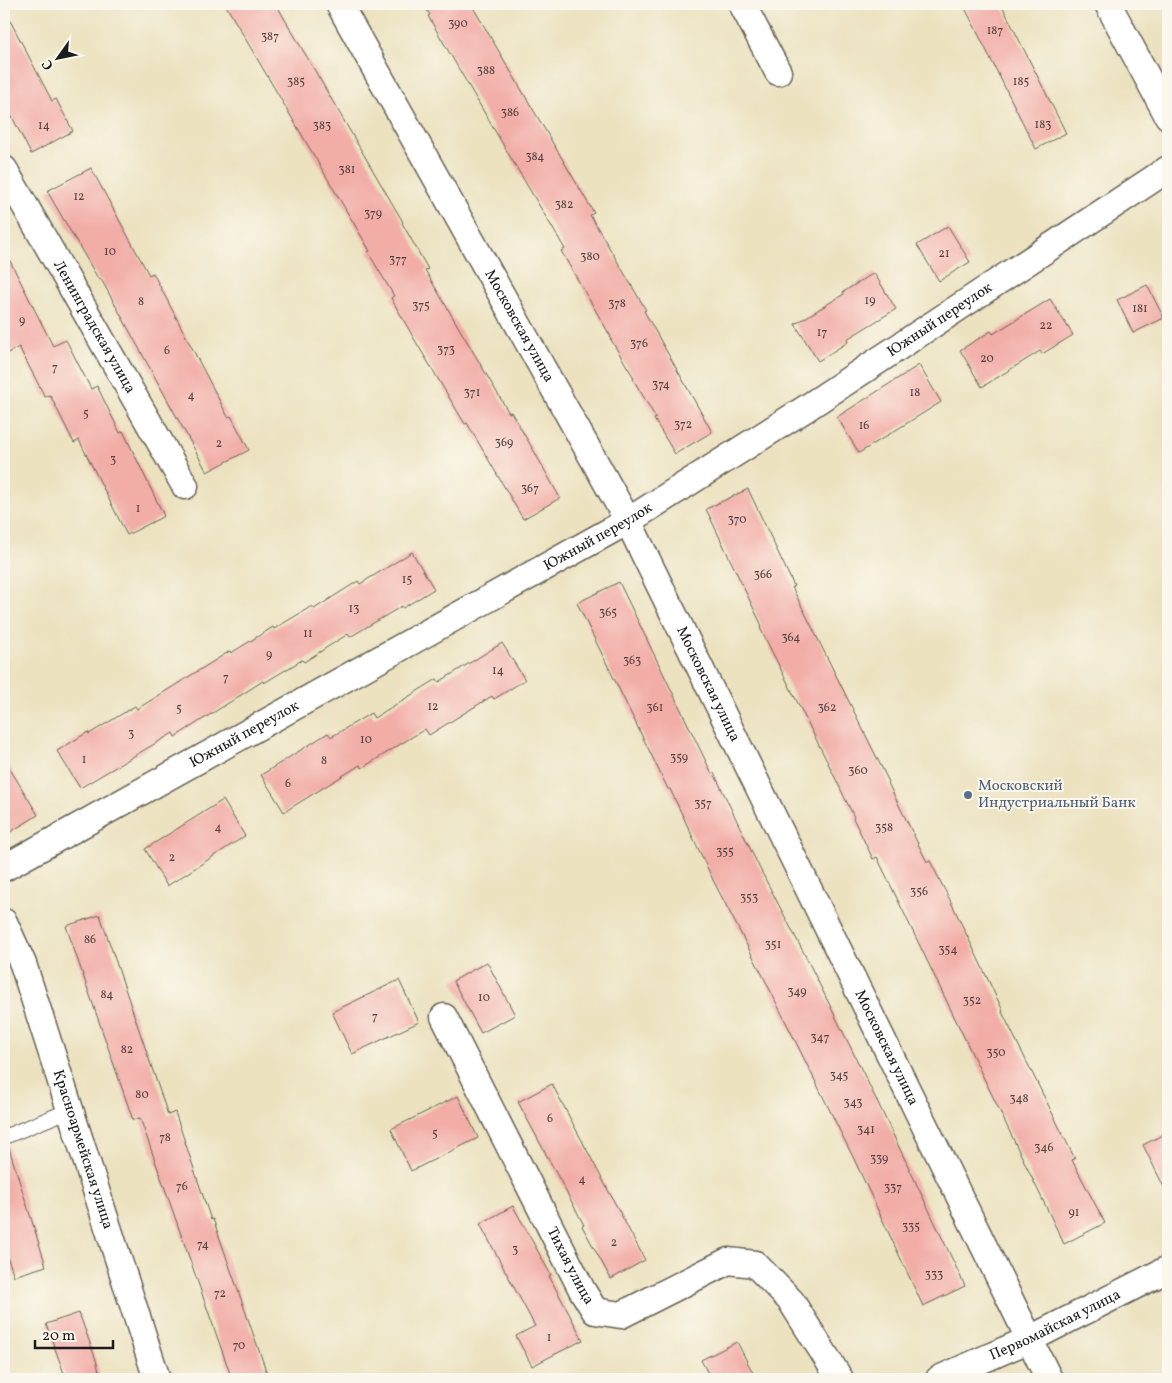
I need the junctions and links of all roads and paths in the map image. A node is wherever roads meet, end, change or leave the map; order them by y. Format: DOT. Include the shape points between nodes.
graph roads {
  1 [pos="339,4"];
  2 [pos="742,4"];
  3 [pos="1108,4"];
  4 [pos="778,72"];
  5 [pos="1168,116"];
  6 [pos="4,168"];
  7 [pos="1168,169"];
  8 [pos="185,486"];
  9 [pos="628,522"];
  10 [pos="4,868"];
  11 [pos="4,922"];
  12 [pos="14,968"];
  13 [pos="444,1017"];
  14 [pos="70,1110"];
  15 [pos="4,1137"];
  16 [pos="1168,1269"];
  17 [pos="1030,1339"];
  18 [pos="157,1379"];
  19 [pos="840,1379"];
  20 [pos="939,1379"];
  21 [pos="1049,1379"];
  1 -- 9 [label="street, Московская улица"];
  2 -- 4 [label="street"];
  3 -- 5 [label="street"];
  6 -- 8 [label="street, Ленинградская улица"];
  7 -- 9 [label="street, Южный переулок"];
  9 -- 10 [label="street, Южный переулок"];
  9 -- 17 [label="street, Московская улица"];
  11 -- 12 [label="street, Красноармейская улица"];
  12 -- 14 [label="street, Красноармейская улица"];
  13 -- 19 [label="street, Тихая улица" via="595,1311 621,1315 728,1261 755,1264 791,1301"];
  14 -- 15 [label="lane"];
  14 -- 18 [label="street, Красноармейская улица"];
  16 -- 17 [label="street, Первомайская улица"];
  17 -- 20 [label="street, Первомайская улица"];
  17 -- 21 [label="street, Московская улица"];
}
